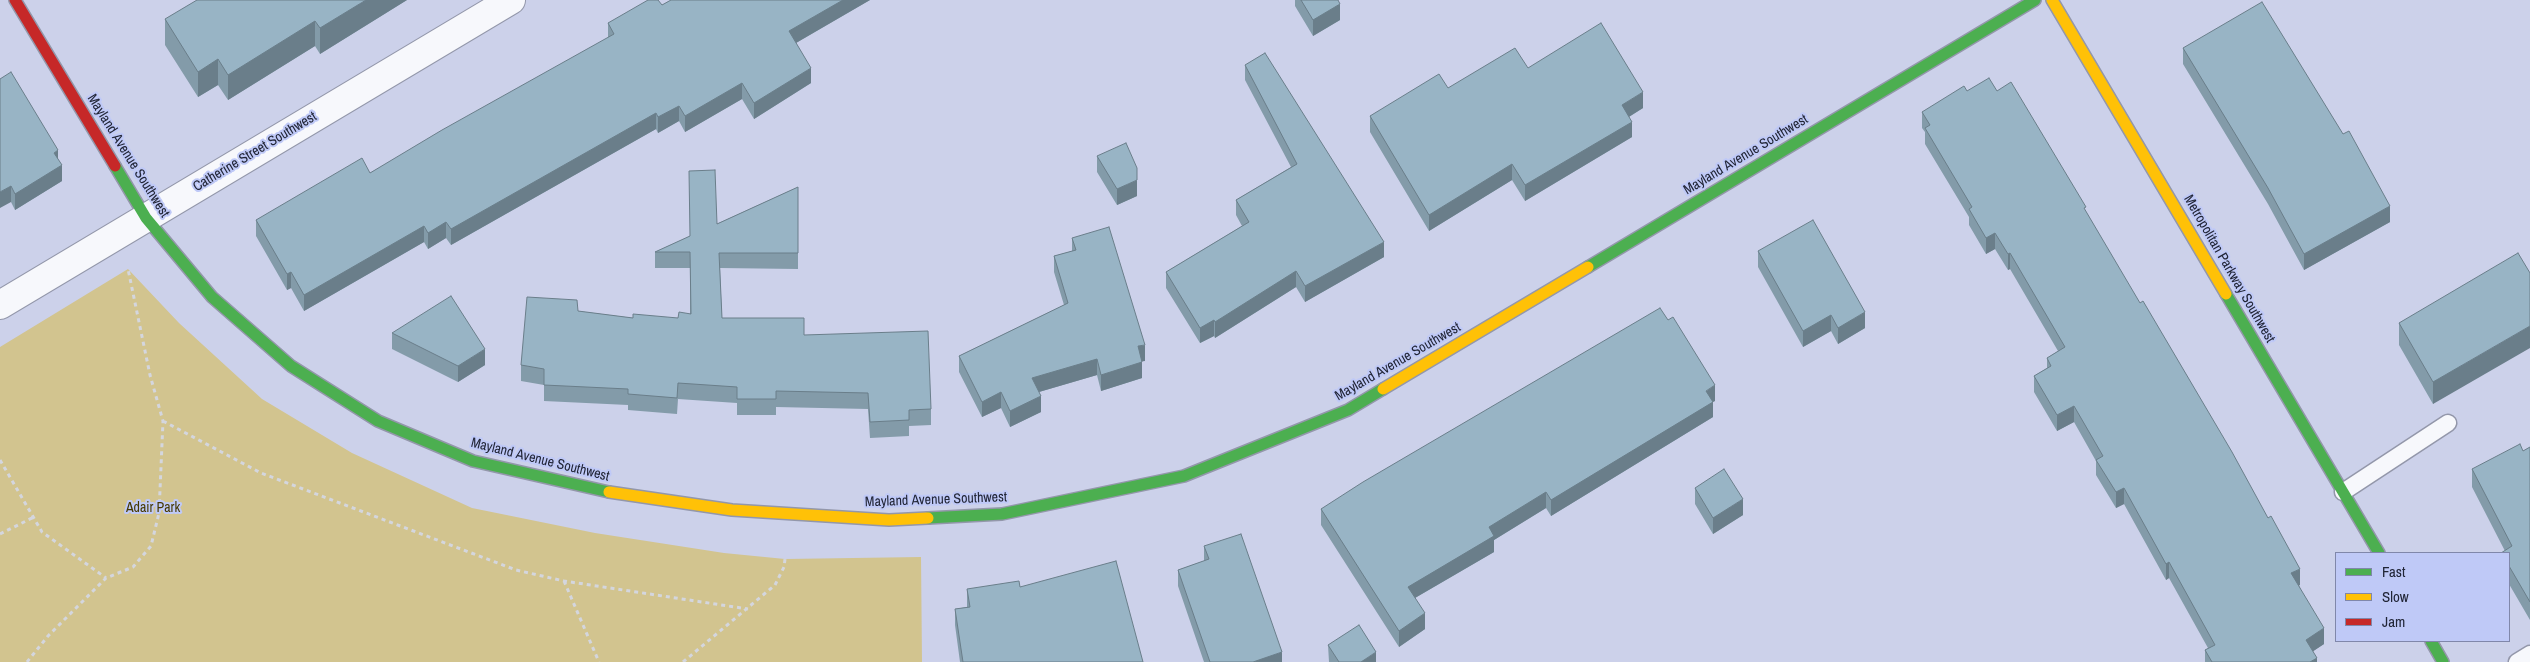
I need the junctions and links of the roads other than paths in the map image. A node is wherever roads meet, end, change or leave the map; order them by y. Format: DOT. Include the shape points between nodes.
graph roads {
  1 [pos="15,0"];
  2 [pos="511,0"];
  3 [pos="2035,0"];
  4 [pos="2052,0"];
  5 [pos="146,218"];
  6 [pos="0,305"];
  7 [pos="2448,423"];
  8 [pos="2343,492"];
  9 [pos="2378,552"];
  10 [pos="2432,642"];
  11 [pos="2530,654"];
  12 [pos="2443,662"];
  13 [pos="2517,662"];
  1 -- 5 [label="street, Mayland Avenue Southwest"];
  2 -- 5 [label="street, Catherine Street Southwest"];
  3 -- 5 [label="street, Mayland Avenue Southwest" via="1348,410 1184,476 1002,514 888,520 732,510 601,491 473,461 378,421 290,366 212,297"];
  4 -- 8 [label="street, Metropolitan Parkway Southwest"];
  5 -- 6 [label="street, Catherine Street Southwest"];
  7 -- 8 [label="lane"];
  8 -- 9 [label="street, Metropolitan Parkway Southwest"];
  10 -- 12 [label="street"];
  11 -- 13 [label="lane"];
}
